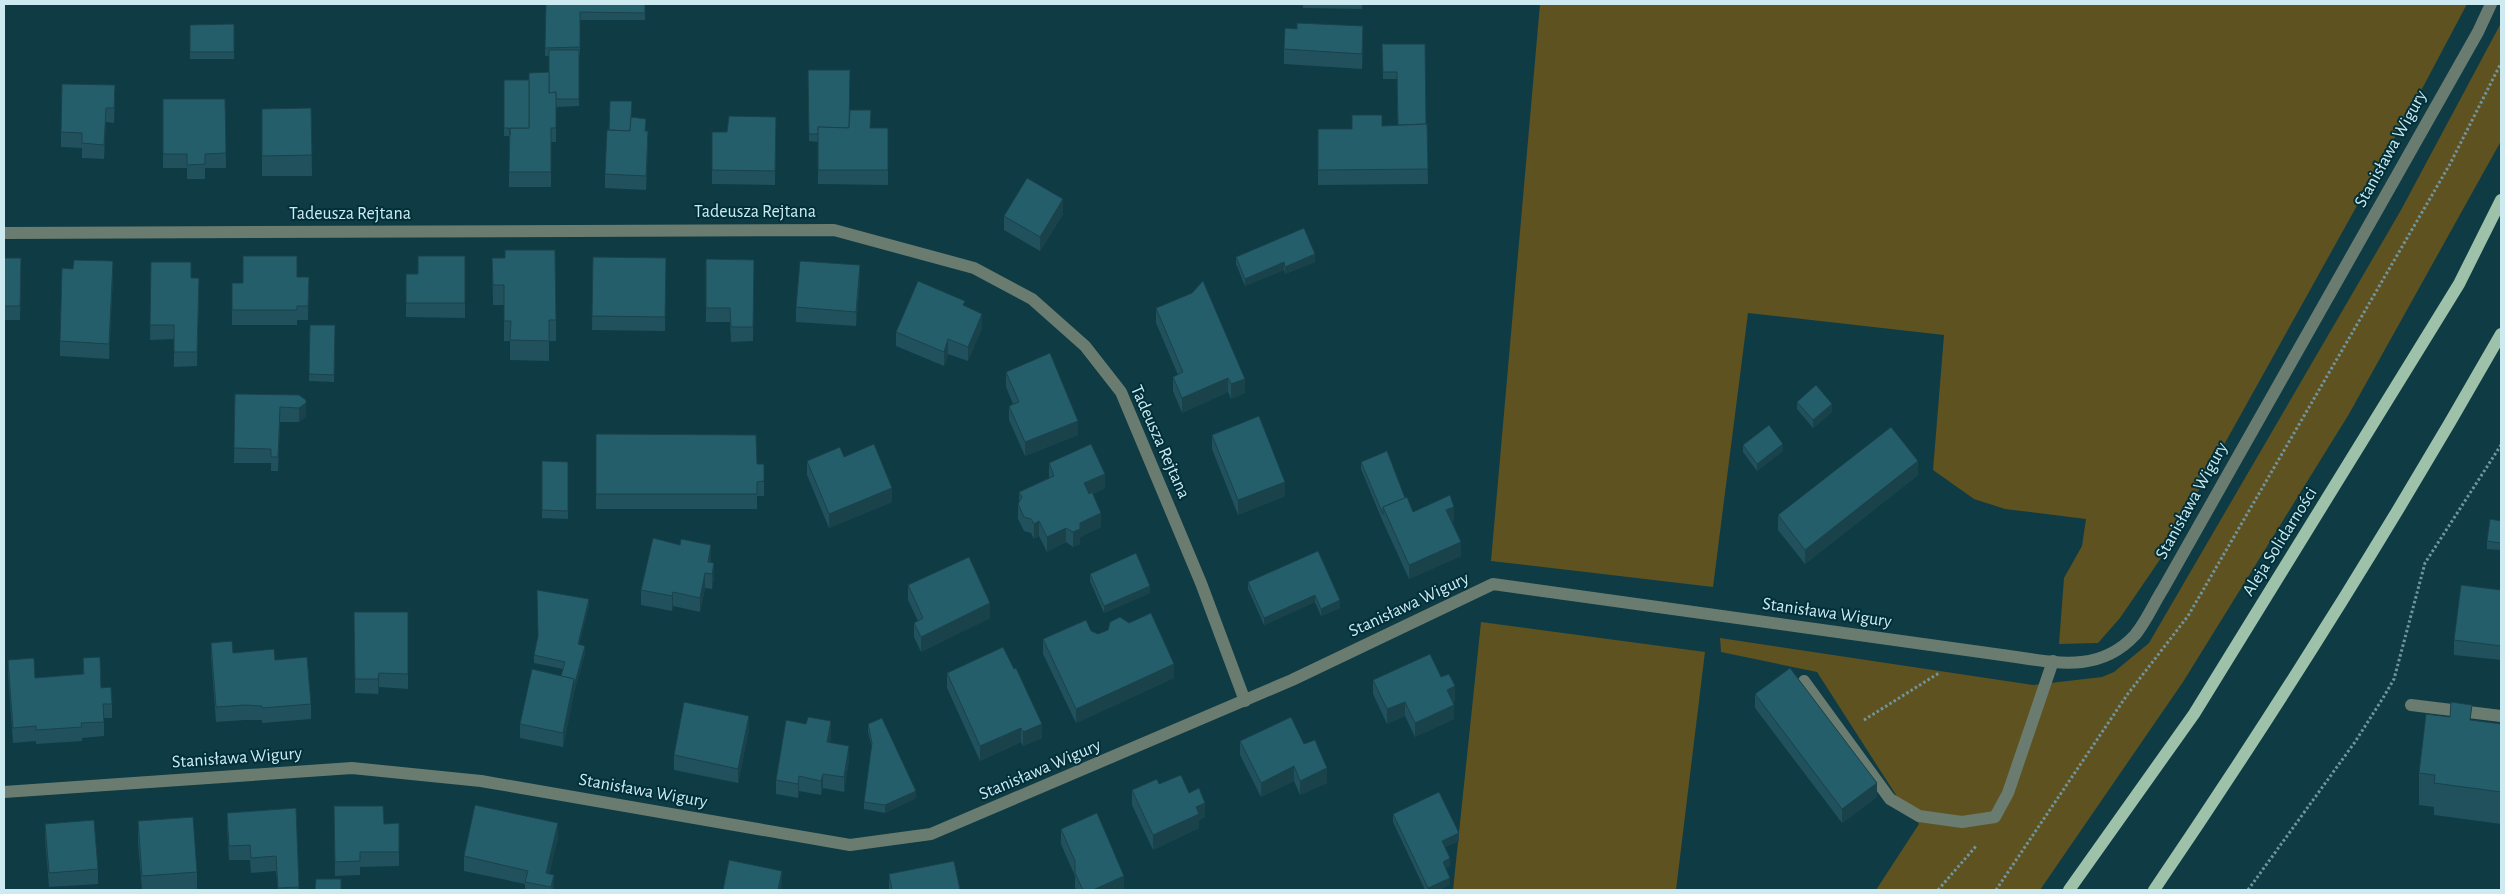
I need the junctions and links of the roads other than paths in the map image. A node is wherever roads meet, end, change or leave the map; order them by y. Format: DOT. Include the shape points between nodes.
graph roads {
  1 [pos="2491,4"];
  2 [pos="2501,200"];
  3 [pos="4,233"];
  4 [pos="2501,334"];
  5 [pos="2054,661"];
  6 [pos="1804,681"];
  7 [pos="1245,701"];
  8 [pos="2411,705"];
  9 [pos="2501,716"];
  10 [pos="4,792"];
  11 [pos="2069,890"];
  12 [pos="2154,890"];
  1 -- 5 [label="street, Stanisława Wigury" via="2135,634 2115,651 2095,661"];
  2 -- 11 [label="main road, Aleja Solidarności" via="2460,284 2194,714"];
  3 -- 7 [label="street, Tadeusza Rejtana" via="834,230 974,268 1032,299 1085,346 1121,392 1201,583"];
  4 -- 12 [label="main road" via="2385,535 2234,773"];
  5 -- 6 [label="street" via="2010,788 1995,817 1962,822 1919,816 1890,798"];
  5 -- 7 [label="street, Stanisława Wigury" via="1493,584"];
  7 -- 10 [label="street, Stanisława Wigury" via="931,834 850,845 481,781 352,768"];
  8 -- 9 [label="street"];
}
